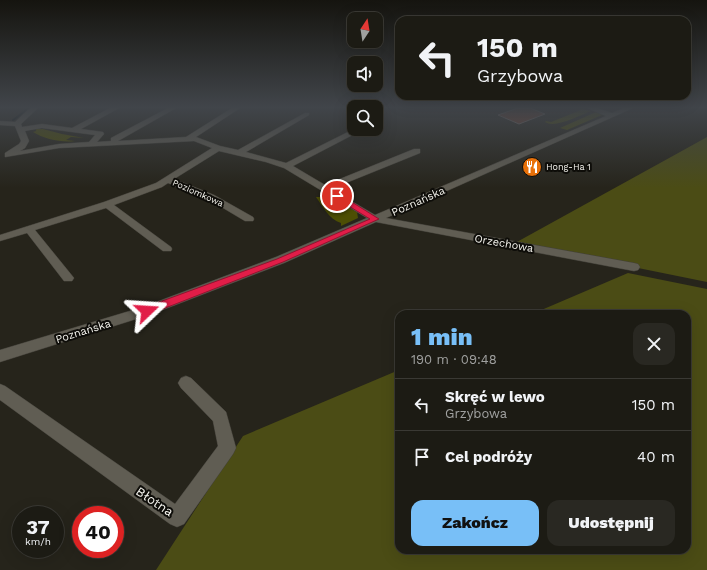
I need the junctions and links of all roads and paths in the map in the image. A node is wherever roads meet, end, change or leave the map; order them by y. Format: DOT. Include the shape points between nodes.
graph roads {
  1 [pos="22,135"];
  2 [pos="99,135"];
  3 [pos="124,135"];
  4 [pos="194,135"];
  5 [pos="271,135"];
  6 [pos="570,135"];
  7 [pos="347,136"];
  8 [pos="189,138"];
  9 [pos="25,139"];
  10 [pos="110,142"];
  11 [pos="92,143"];
  12 [pos="59,146"];
  13 [pos="218,148"];
  14 [pos="418,150"];
  15 [pos="239,153"];
  16 [pos="4,156"];
  17 [pos="287,166"];
  18 [pos="168,180"];
  19 [pos="325,188"];
  20 [pos="107,204"];
  21 [pos="249,218"];
  22 [pos="375,219"];
  23 [pos="29,229"];
  24 [pos="0,238"];
  25 [pos="167,249"];
  26 [pos="634,267"];
  27 [pos="68,278"];
  28 [pos="0,356"];
  29 [pos="186,383"];
  30 [pos="0,391"];
  1 -- 9 [label="street"];
  2 -- 11 [label="street"];
  3 -- 10 [label="street"];
  4 -- 8 [label="street"];
  5 -- 15 [label="street"];
  6 -- 22 [label="street, Poznańska"];
  7 -- 17 [label="street"];
  8 -- 10 [label="street"];
  8 -- 13 [label="street"];
  9 -- 12 [label="street"];
  9 -- 16 [label="street" via="22,146"];
  10 -- 11 [label="street"];
  11 -- 12 [label="street"];
  12 -- 16 [label="street"];
  13 -- 15 [label="street"];
  13 -- 18 [label="street, Poziomkowa"];
  14 -- 19 [label="street"];
  15 -- 17 [label="street"];
  17 -- 19 [label="street"];
  18 -- 20 [label="street, Poziomkowa"];
  18 -- 21 [label="street, Poziomkowa" via="211,197"];
  19 -- 22 [label="street"];
  20 -- 23 [label="street, Poziomkowa"];
  20 -- 25 [label="street"];
  22 -- 26 [label="street, Orzechowa"];
  22 -- 28 [label="street, Poznańska" via="206,290 92,329"];
  23 -- 24 [label="street, Poziomkowa"];
  23 -- 27 [label="street"];
  29 -- 30 [label="street, Błotna" via="220,417 227,448 177,517"];
}
